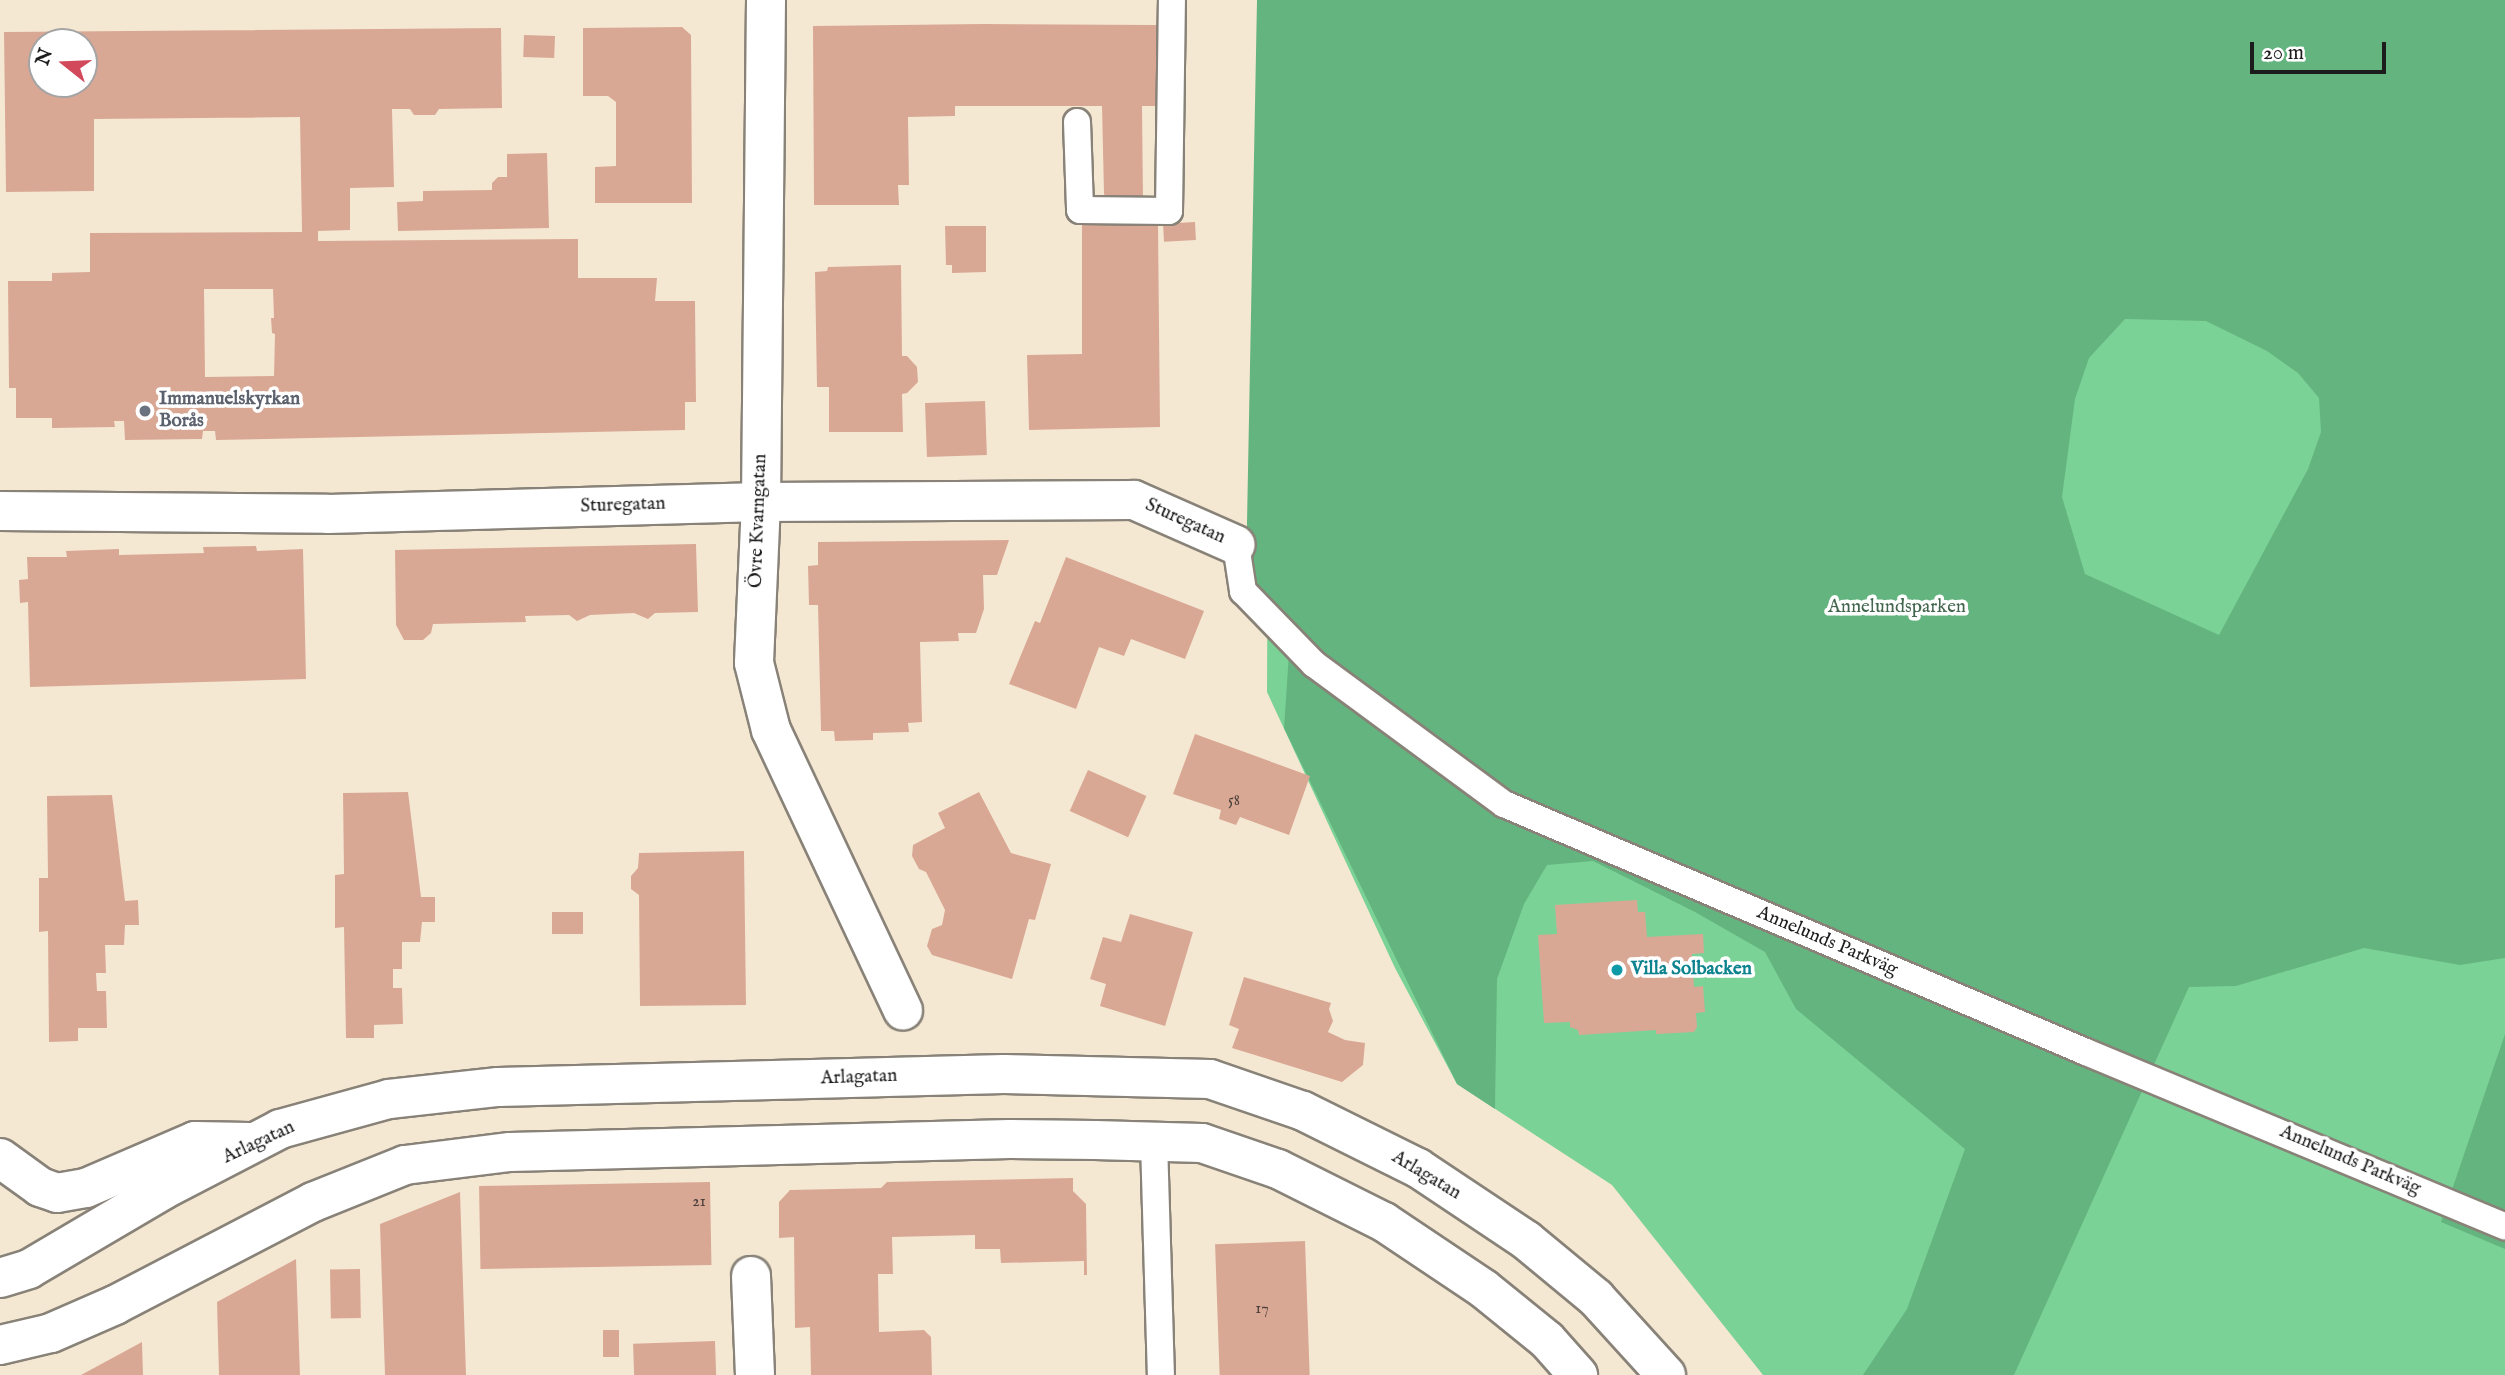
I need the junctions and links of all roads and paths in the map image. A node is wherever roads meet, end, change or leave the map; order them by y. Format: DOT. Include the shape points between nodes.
graph roads {
  1 [pos="766,0"];
  2 [pos="1172,0"];
  3 [pos="1077,122"];
  4 [pos="761,502"];
  5 [pos="0,511"];
  6 [pos="1236,545"];
  7 [pos="903,1010"];
  8 [pos="255,1142"];
  9 [pos="1153,1142"];
  10 [pos="0,1158"];
  11 [pos="2505,1226"];
  12 [pos="751,1276"];
  13 [pos="0,1278"];
  14 [pos="0,1345"];
  15 [pos="755,1375"];
  16 [pos="1161,1375"];
  17 [pos="1578,1375"];
  18 [pos="1666,1375"];
  1 -- 4 [label="main road, Övre Kvarngatan"];
  2 -- 3 [label="lane" via="1169,211 1080,210"];
  4 -- 5 [label="main road, Sturegatan" via="328,514"];
  4 -- 6 [label="main road, Sturegatan" via="1134,500"];
  4 -- 7 [label="main road, Övre Kvarngatan" via="754,663 771,730"];
  6 -- 11 [label="lane, Annelunds Parkväg" via="1242,591 1314,664 1504,804"];
  8 -- 10 [label="main road" via="195,1141 86,1188 57,1193 40,1187"];
  8 -- 13 [label="main road, Arlagatan" via="29,1269"];
  8 -- 18 [label="main road, Arlagatan" via="280,1129 389,1099 498,1087 1004,1074 1210,1079 1303,1111 1418,1168 1526,1240 1596,1298"];
  9 -- 14 [label="main road" via="1010,1139 510,1152 405,1166 313,1202 115,1306 51,1333"];
  9 -- 16 [label="lane"];
  9 -- 17 [label="main road" via="1202,1143 1278,1169 1384,1222 1484,1289 1547,1340"];
  12 -- 15 [label="main road"];
}
